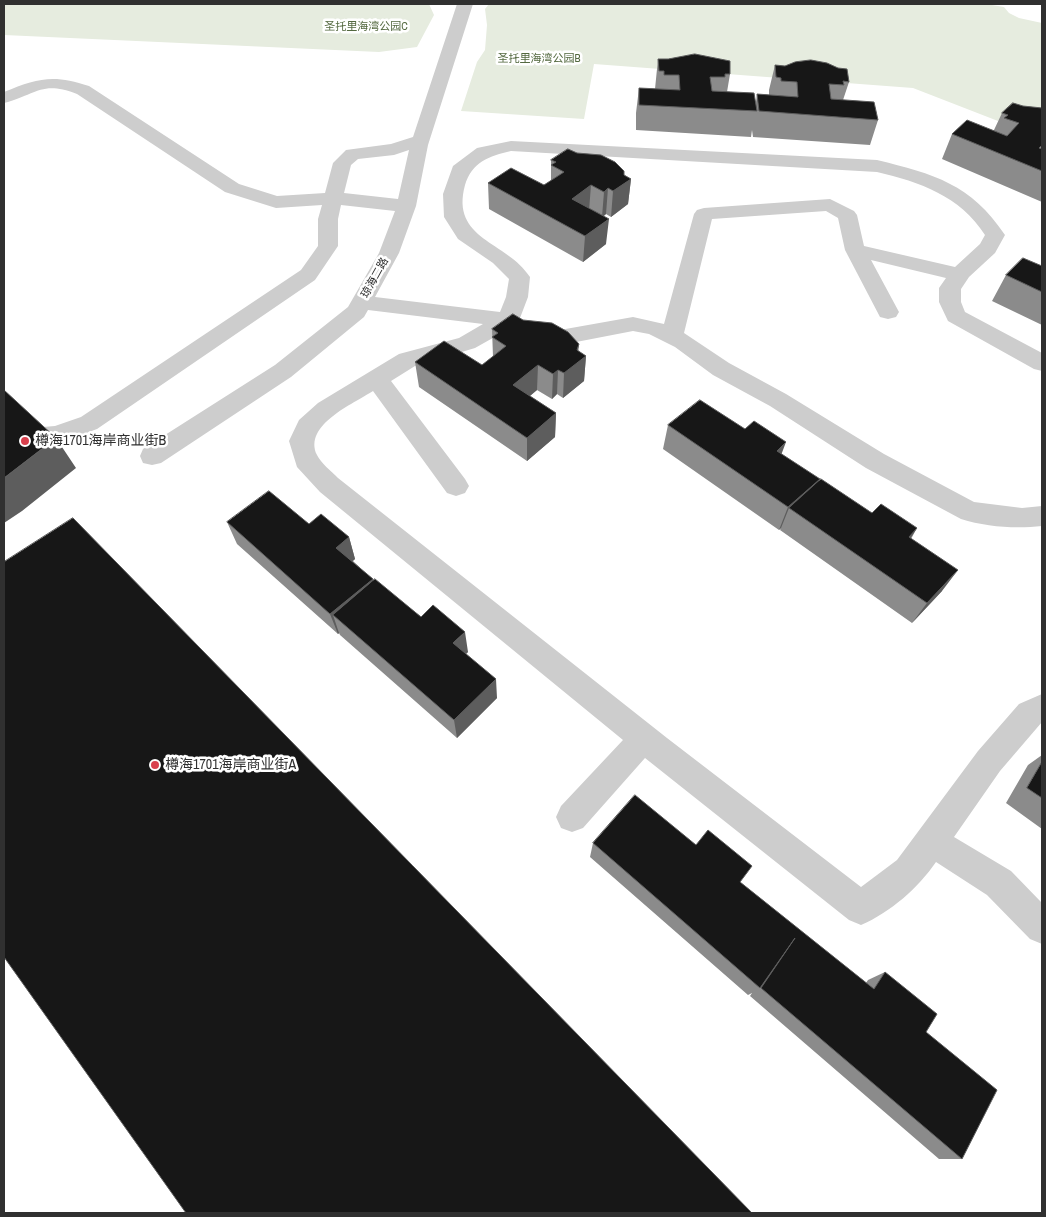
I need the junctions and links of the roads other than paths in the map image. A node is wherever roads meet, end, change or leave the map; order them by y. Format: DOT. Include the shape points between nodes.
graph roads {
  1 [pos="465,4"];
  2 [pos="4,98"];
  3 [pos="421,140"];
  4 [pos="332,198"];
  5 [pos="406,206"];
  6 [pos="855,250"];
  7 [pos="960,275"];
  8 [pos="361,302"];
  9 [pos="888,312"];
  10 [pos="508,320"];
  11 [pos="672,337"];
  12 [pos="1042,363"];
  13 [pos="377,379"];
  14 [pos="4,414"];
  15 [pos="152,456"];
  16 [pos="456,486"];
  17 [pos="1042,516"];
  18 [pos="1042,707"];
  19 [pos="644,738"];
  20 [pos="572,817"];
  21 [pos="932,841"];
  22 [pos="1042,926"];
  1 -- 3 [label="street, 琼海二路"];
  2 -- 4 [label="street" via="50,81 63,82 83,90 232,188 276,202"];
  3 -- 4 [label="street" via="394,149 353,154 342,163"];
  3 -- 5 [label="street, 琼海二路"];
  4 -- 5 [label="street"];
  4 -- 14 [label="street" via="328,246 308,275 89,423 57,436 26,437"];
  5 -- 8 [label="street, 琼海二路" via="389,253"];
  6 -- 7 [label="street"];
  6 -- 9 [label="street"];
  6 -- 11 [label="street" via="847,216 830,205 704,214"];
  7 -- 10 [label="street" via="988,248 994,235 987,220 968,200 910,173 877,166 511,146 484,152 460,170 453,194 454,217 465,235 500,258 520,277"];
  7 -- 12 [label="street" via="950,288 950,302 956,316"];
  8 -- 10 [label="street"];
  8 -- 15 [label="street, 琼海二路" via="356,312 283,371"];
  10 -- 11 [label="street" via="540,341 633,324 654,328"];
  10 -- 13 [label="street" via="468,343 407,360"];
  11 -- 17 [label="street" via="836,435 875,462 970,512 1022,518"];
  13 -- 16 [label="street"];
  13 -- 19 [label="street" via="326,409 307,426 301,441 306,460 329,485"];
  18 -- 21 [label="street" via="1029,714 989,761"];
  19 -- 20 [label="street"];
  19 -- 21 [label="street" via="861,908 909,872"];
  21 -- 22 [label="street" via="999,883"];
}
